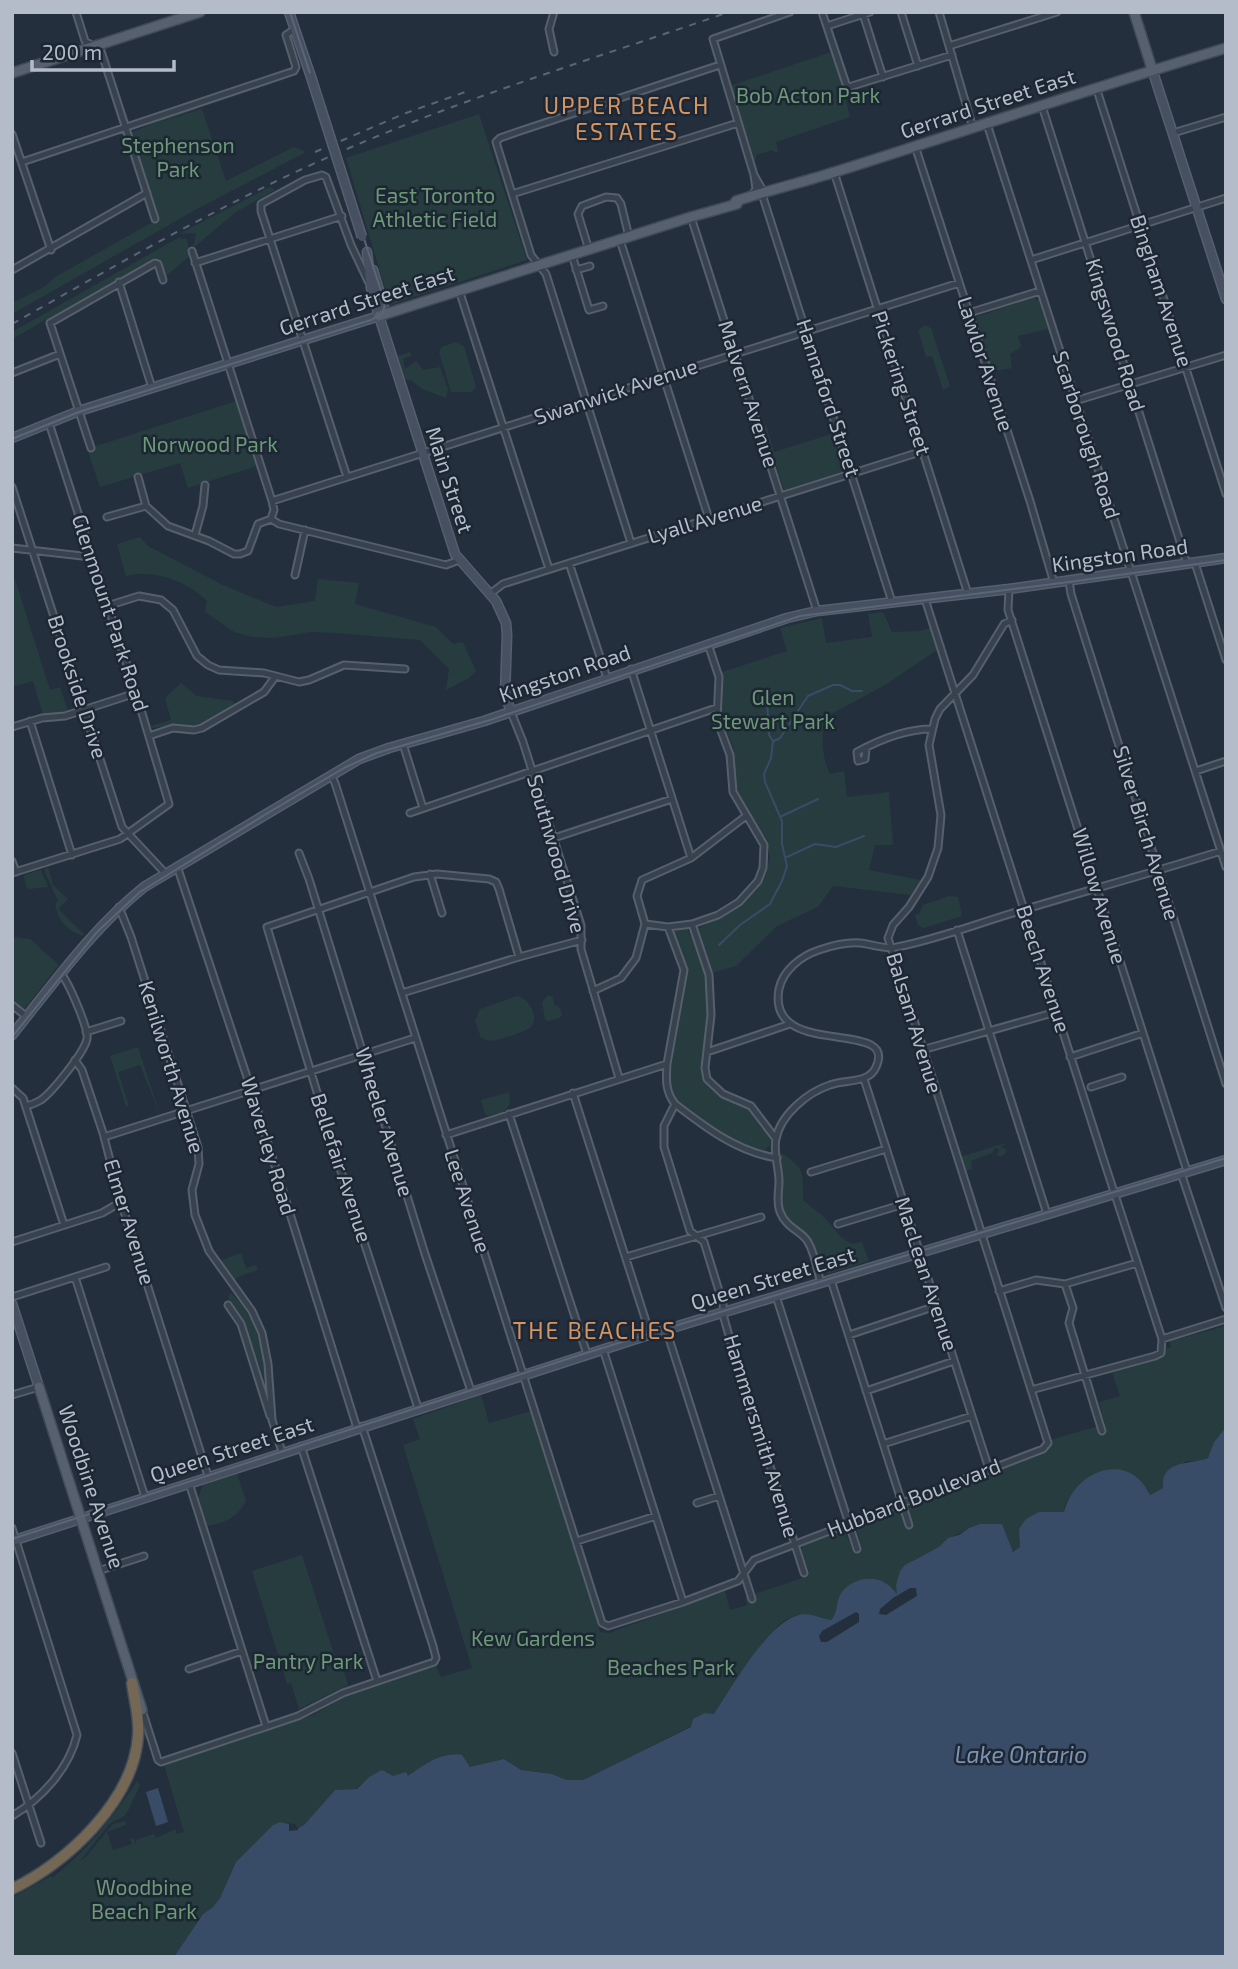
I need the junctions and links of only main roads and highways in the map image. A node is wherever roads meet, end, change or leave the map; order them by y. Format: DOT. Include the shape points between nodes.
graph roads {
  1 [pos="200,12"];
  2 [pos="289,12"];
  3 [pos="1134,12"];
  4 [pos="1226,48"];
  5 [pos="1152,69"];
  6 [pos="12,73"];
  7 [pos="762,195"];
  8 [pos="734,204"];
  9 [pos="367,252"];
  10 [pos="1226,299"];
  11 [pos="382,315"];
  12 [pos="12,438"];
  13 [pos="1226,558"];
  14 [pos="511,712"];
  15 [pos="12,1035"];
  16 [pos="1226,1160"];
  17 [pos="12,1304"];
  18 [pos="38,1387"];
  19 [pos="81,1518"];
  20 [pos="14,1540"];
  21 [pos="132,1682"];
  22 [pos="142,1710"];
  23 [pos="12,1889"];
  24 [pos="12,1895"];
  1 -- 6 [label="main road"];
  2 -- 9 [label="main road, Main Street, bridge"];
  3 -- 5 [label="main road"];
  4 -- 5 [label="main road, Gerrard Street East"];
  5 -- 7 [label="main road, Gerrard Street East"];
  5 -- 10 [label="main road"];
  7 -- 8 [label="main road, Gerrard Street East"];
  7 -- 8 [label="main road, Gerrard Street East"];
  8 -- 11 [label="main road, Gerrard Street East"];
  9 -- 11 [label="main road, Main Street"];
  9 -- 11 [label="main road, Main Street" via="371,288"];
  11 -- 12 [label="main road, Gerrard Street East" via="79,411"];
  11 -- 14 [label="main road, Main Street" via="455,554 500,608 507,629 505,694"];
  13 -- 14 [label="main road, Kingston Road" via="817,611"];
  14 -- 15 [label="main road, Kingston Road" via="359,759 165,873 119,907"];
  16 -- 19 [label="main road, Queen Street East" via="650,1334"];
  17 -- 18 [label="main road, Woodbine Avenue"];
  18 -- 19 [label="main road, Woodbine Avenue"];
  19 -- 20 [label="main road, Queen Street East"];
  19 -- 21 [label="main road, Woodbine Avenue"];
  21 -- 22 [label="main road, Woodbine Avenue"];
  21 -- 23 [label="highway, Woodbine Avenue" via="138,1721 130,1770 80,1842 58,1862"];
  22 -- 24 [label="highway" via="145,1736 140,1762 111,1814 67,1862"];
}
